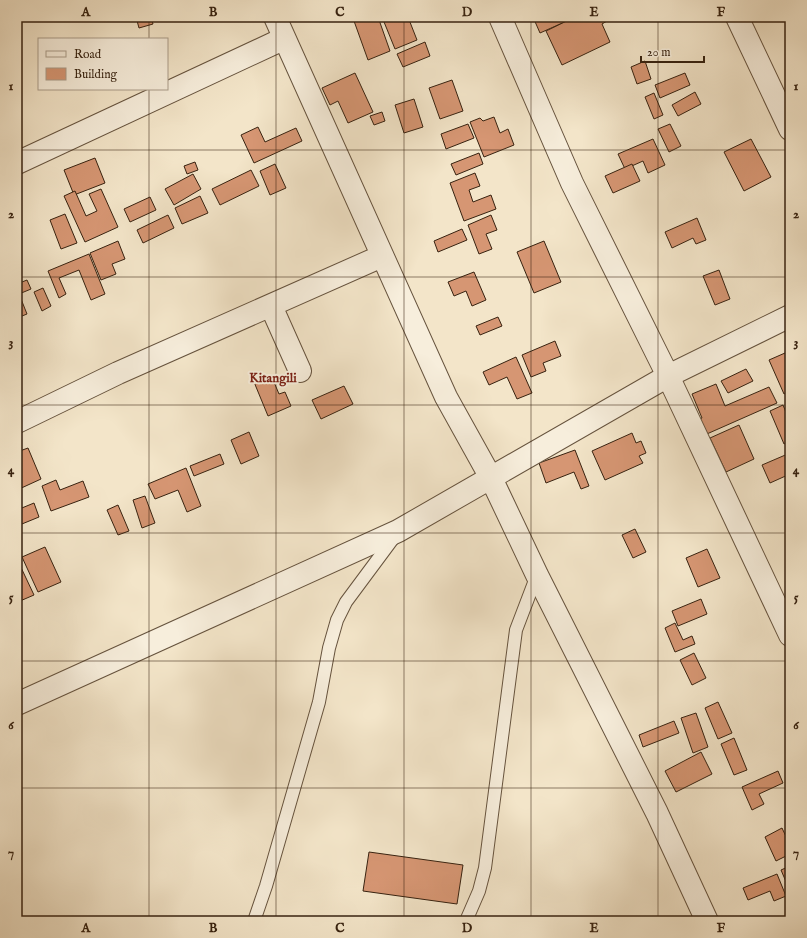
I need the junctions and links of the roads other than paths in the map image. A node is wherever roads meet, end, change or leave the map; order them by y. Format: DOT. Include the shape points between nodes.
graph roads {
  1 [pos="275,17"];
  2 [pos="500,17"];
  3 [pos="737,17"];
  4 [pos="283,39"];
  5 [pos="790,129"];
  6 [pos="17,163"];
  7 [pos="382,256"];
  8 [pos="271,306"];
  9 [pos="790,316"];
  10 [pos="300,371"];
  11 [pos="668,376"];
  12 [pos="17,422"];
  13 [pos="491,478"];
  14 [pos="398,531"];
  15 [pos="537,575"];
  16 [pos="790,635"];
  17 [pos="17,704"];
  18 [pos="254,921"];
  19 [pos="466,921"];
  20 [pos="707,921"];
  1 -- 4 [label="street"];
  2 -- 11 [label="street" via="572,183"];
  3 -- 5 [label="street"];
  4 -- 6 [label="street"];
  4 -- 7 [label="street"];
  7 -- 8 [label="street"];
  7 -- 13 [label="street" via="446,397"];
  8 -- 10 [label="street"];
  8 -- 12 [label="street" via="118,373"];
  9 -- 11 [label="street"];
  11 -- 13 [label="street"];
  11 -- 16 [label="street"];
  13 -- 14 [label="street"];
  13 -- 15 [label="street"];
  14 -- 17 [label="street"];
  14 -- 18 [label="lane" via="346,602 337,620 319,702"];
  15 -- 19 [label="lane" via="516,630 485,868 479,891"];
  15 -- 20 [label="street" via="657,813"];
}
